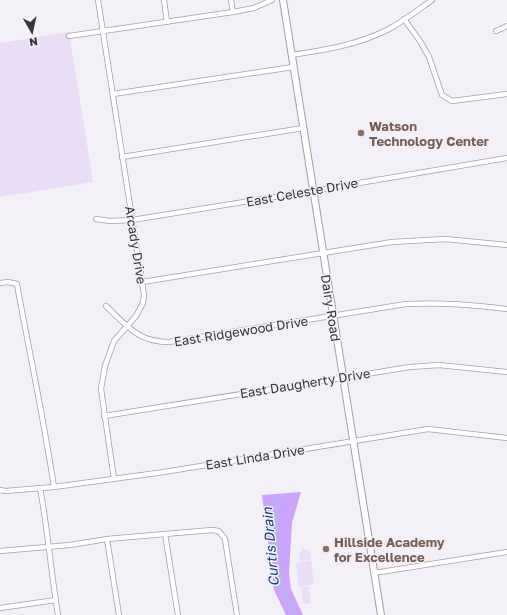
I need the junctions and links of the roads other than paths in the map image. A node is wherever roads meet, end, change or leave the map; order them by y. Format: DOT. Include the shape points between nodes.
graph roads {
  1 [pos="98,0"];
  2 [pos="164,0"];
  3 [pos="231,0"];
  4 [pos="272,0"];
  5 [pos="283,0"];
  6 [pos="432,0"];
  7 [pos="233,12"];
  8 [pos="404,19"];
  9 [pos="167,22"];
  10 [pos="507,26"];
  11 [pos="103,31"];
  12 [pos="496,31"];
  13 [pos="69,36"];
  14 [pos="291,55"];
  15 [pos="293,67"];
  16 [pos="113,94"];
  17 [pos="507,94"];
  18 [pos="303,128"];
  19 [pos="122,157"];
  20 [pos="507,158"];
  21 [pos="312,191"];
  22 [pos="96,219"];
  23 [pos="132,220"];
  24 [pos="507,245"];
  25 [pos="322,254"];
  26 [pos="142,282"];
  27 [pos="0,283"];
  28 [pos="106,306"];
  29 [pos="507,309"];
  30 [pos="332,316"];
  31 [pos="127,326"];
  32 [pos="507,372"];
  33 [pos="342,377"];
  34 [pos="104,416"];
  35 [pos="507,438"];
  36 [pos="353,441"];
  37 [pos="114,479"];
  38 [pos="54,487"];
  39 [pos="40,488"];
  40 [pos="1,490"];
  41 [pos="165,534"];
  42 [pos="107,539"];
  43 [pos="49,547"];
  44 [pos="0,551"];
  45 [pos="507,552"];
  46 [pos="374,573"];
  47 [pos="56,600"];
  48 [pos="0,608"];
  49 [pos="58,615"];
  50 [pos="119,615"];
  51 [pos="178,615"];
  52 [pos="237,615"];
  53 [pos="381,615"];
  1 -- 11 [label="street, Arcady Drive"];
  2 -- 9 [label="street"];
  3 -- 7 [label="street"];
  4 -- 7 [label="street" via="254,8"];
  5 -- 14 [label="street, Dairy Road"];
  6 -- 8 [label="street"];
  7 -- 9 [label="street"];
  8 -- 14 [label="street" via="383,31 340,47"];
  8 -- 17 [label="street" via="429,57 442,95 452,101"];
  9 -- 11 [label="street"];
  10 -- 12 [label="street"];
  11 -- 13 [label="street"];
  11 -- 16 [label="street, Arcady Drive"];
  14 -- 15 [label="street, Dairy Road"];
  15 -- 16 [label="street"];
  15 -- 18 [label="street, Dairy Road"];
  16 -- 19 [label="street, Arcady Drive"];
  18 -- 19 [label="street"];
  18 -- 21 [label="street, Dairy Road"];
  19 -- 23 [label="street, Arcady Drive"];
  20 -- 21 [label="street, East Celeste Drive"];
  21 -- 23 [label="street, East Celeste Drive"];
  21 -- 25 [label="street, Dairy Road"];
  22 -- 23 [label="street, East Celeste Drive" via="110,222"];
  23 -- 26 [label="street, Arcady Drive"];
  24 -- 25 [label="street" via="445,239 392,242"];
  25 -- 26 [label="street"];
  25 -- 30 [label="street, Dairy Road"];
  26 -- 31 [label="street, Arcady Drive" via="144,303"];
  27 -- 38 [label="street" via="17,284"];
  28 -- 31 [label="street, East Ridgewood Drive"];
  29 -- 30 [label="street, East Ridgewood Drive" via="434,302"];
  30 -- 31 [label="street, East Ridgewood Drive" via="169,342 147,340"];
  30 -- 33 [label="street, Dairy Road"];
  31 -- 34 [label="street, Arcady Drive" via="114,341 105,366 101,389"];
  32 -- 33 [label="street, East Daugherty Drive" via="439,365"];
  33 -- 34 [label="street, East Daugherty Drive"];
  33 -- 36 [label="street, Dairy Road"];
  34 -- 37 [label="street, Arcady Drive"];
  35 -- 36 [label="street, East Linda Drive" via="428,430"];
  36 -- 37 [label="street, East Linda Drive"];
  36 -- 46 [label="street, Dairy Road"];
  37 -- 38 [label="street, East Linda Drive"];
  38 -- 39 [label="street, East Linda Drive"];
  39 -- 40 [label="street, East Linda Drive"];
  39 -- 43 [label="street"];
  41 -- 42 [label="street"];
  41 -- 51 [label="street"];
  41 -- 52 [label="street" via="219,530 225,538"];
  42 -- 43 [label="street"];
  42 -- 50 [label="street"];
  43 -- 44 [label="street"];
  43 -- 47 [label="street"];
  45 -- 46 [label="street"];
  46 -- 53 [label="street, Dairy Road"];
  47 -- 48 [label="street"];
  47 -- 49 [label="street"];
}
